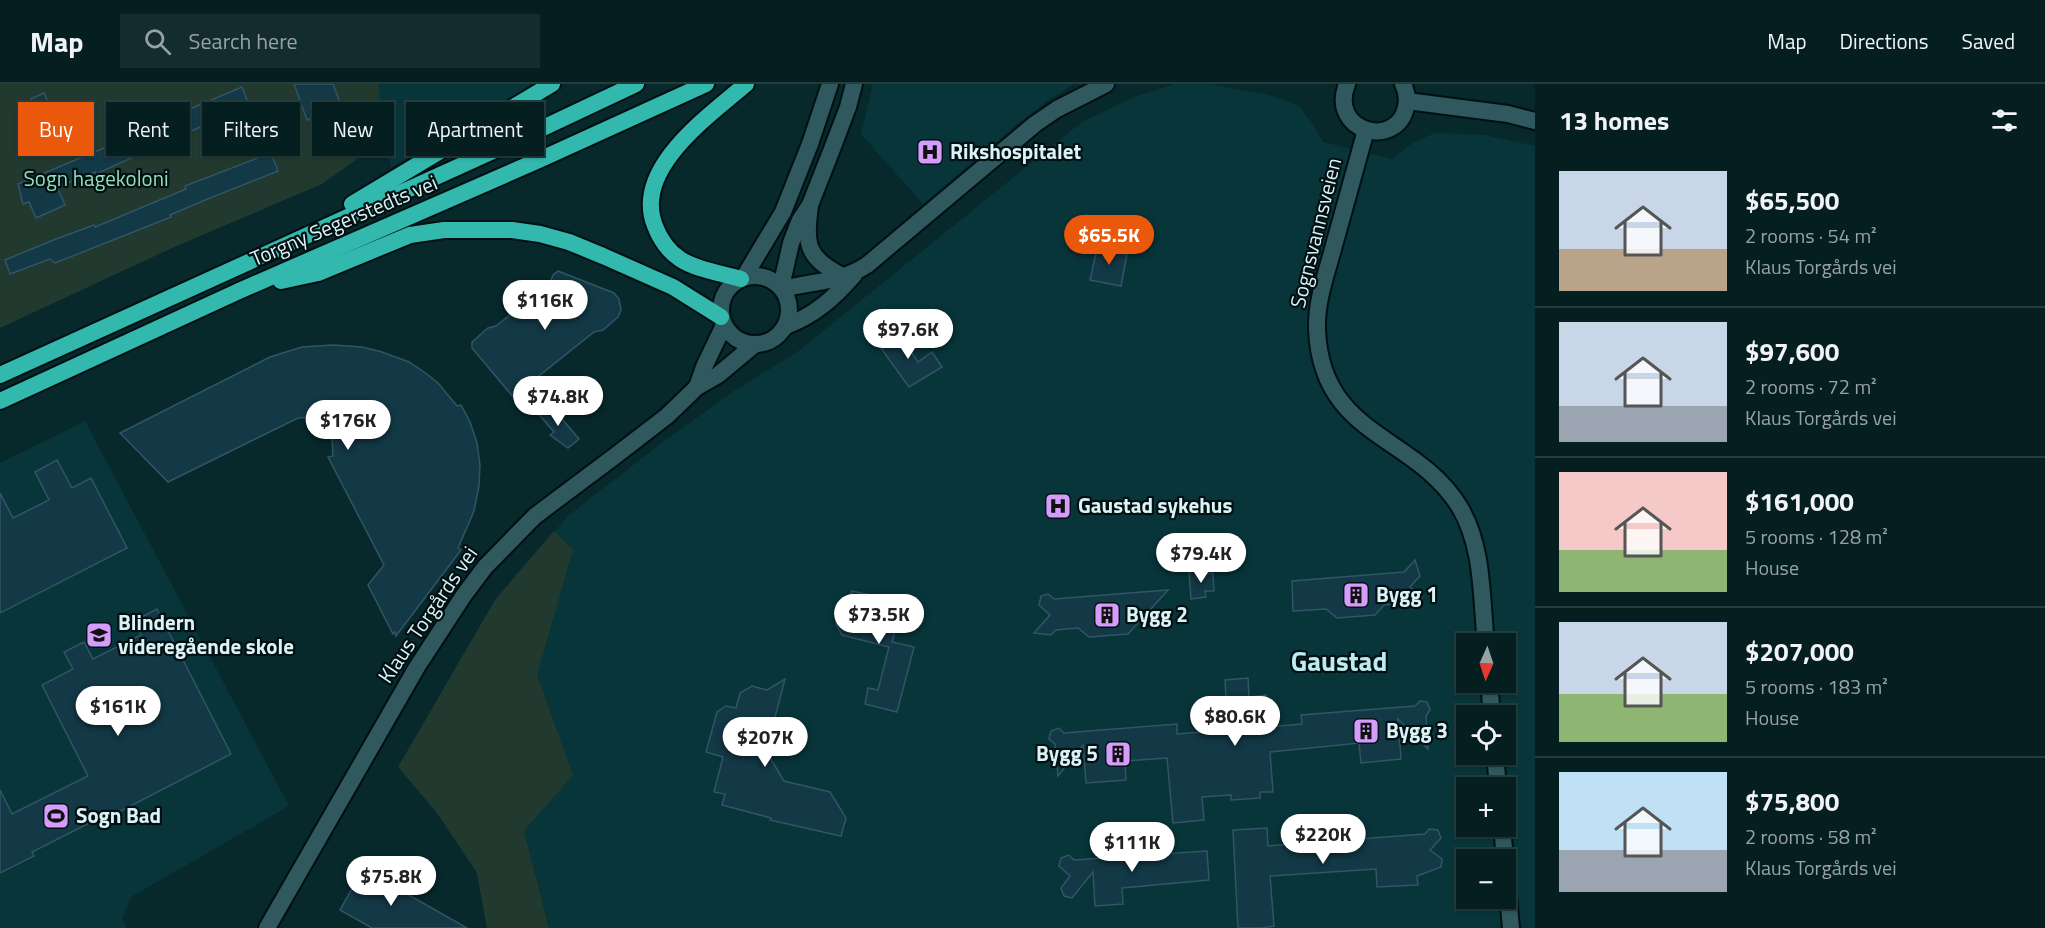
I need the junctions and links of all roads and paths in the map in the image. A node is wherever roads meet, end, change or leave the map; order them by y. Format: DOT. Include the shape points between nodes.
graph roads {
  1 [pos="552,84"];
  2 [pos="636,84"];
  3 [pos="706,84"];
  4 [pos="746,84"];
  5 [pos="830,84"];
  6 [pos="854,84"];
  7 [pos="1106,84"];
  8 [pos="1347,84"];
  9 [pos="1403,84"];
  10 [pos="1407,101"];
  11 [pos="1535,121"];
  12 [pos="1366,130"];
  13 [pos="810,205"];
  14 [pos="274,250"];
  15 [pos="850,275"];
  16 [pos="743,278"];
  17 [pos="782,288"];
  18 [pos="239,291"];
  19 [pos="723,321"];
  20 [pos="786,326"];
  21 [pos="754,345"];
  22 [pos="0,375"];
  23 [pos="697,387"];
  24 [pos="0,401"];
  25 [pos="1484,633"];
  26 [pos="1509,909"];
  27 [pos="267,928"];
  28 [pos="1511,928"];
  1 -- 14 [label="highway"];
  2 -- 14 [label="highway, Torgny Segerstedts vei"];
  3 -- 18 [label="highway, Torgny Segerstedts vei"];
  4 -- 16 [label="highway" via="673,152 658,176 650,206 661,239 680,259"];
  5 -- 16 [label="street" via="783,212"];
  6 -- 13 [label="street"];
  7 -- 15 [label="street" via="1035,124 867,265"];
  8 -- 12 [label="street" via="1343,103 1346,112 1350,120"];
  9 -- 10 [label="street"];
  10 -- 11 [label="street"];
  10 -- 12 [label="street" via="1405,112 1393,127"];
  12 -- 25 [label="street, Sognsvannsveien" via="1321,295 1317,326 1321,357 1330,383 1348,411 1444,484 1460,508 1477,553"];
  13 -- 15 [label="street" via="808,242 813,254 826,267"];
  13 -- 17 [label="street" via="791,243"];
  14 -- 22 [label="highway, Torgny Segerstedts vei"];
  15 -- 17 [label="street"];
  15 -- 20 [label="street" via="825,305"];
  16 -- 17 [label="street" via="764,277"];
  16 -- 19 [label="street" via="723,298"];
  17 -- 20 [label="street" via="790,307"];
  18 -- 19 [label="highway" via="318,273 410,235 488,229 540,234 569,243 652,277"];
  18 -- 24 [label="highway, Torgny Segerstedts vei"];
  19 -- 21 [label="street" via="737,339"];
  19 -- 23 [label="street, Klaus Torgårds vei"];
  20 -- 21 [label="street" via="773,340"];
  21 -- 23 [label="street, Klaus Torgårds vei"];
  23 -- 27 [label="street, Klaus Torgårds vei" via="667,416 535,516 485,567 417,667"];
  26 -- 28 [label="street"];
}
